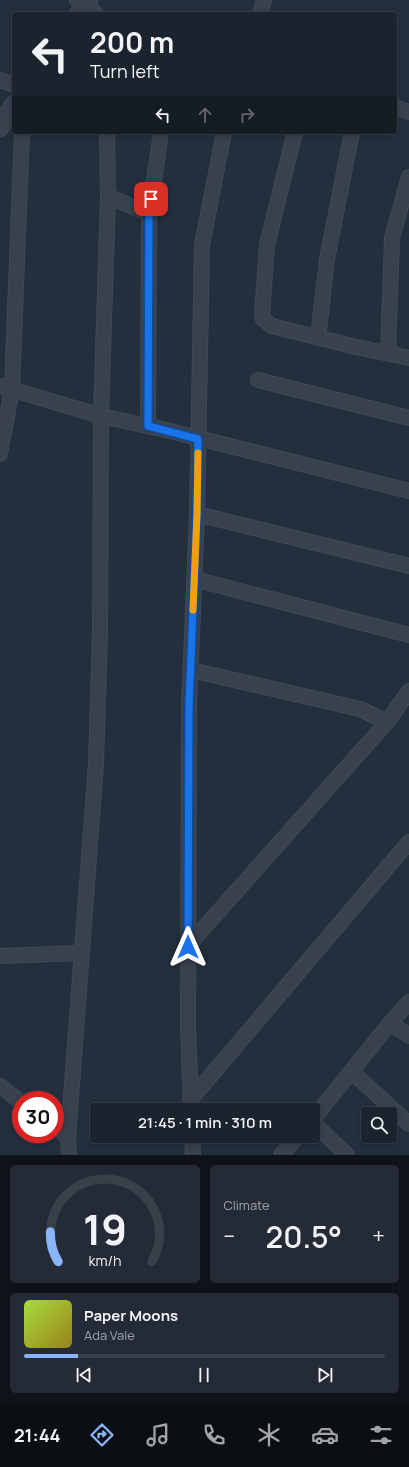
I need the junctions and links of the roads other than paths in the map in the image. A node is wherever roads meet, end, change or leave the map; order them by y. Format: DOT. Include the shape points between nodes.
graph roads {
  1 [pos="264,0"];
  2 [pos="261,12"];
  3 [pos="0,80"];
  4 [pos="12,84"];
  5 [pos="12,107"];
  6 [pos="397,108"];
  7 [pos="409,112"];
  8 [pos="0,126"];
  9 [pos="22,134"];
  10 [pos="107,134"];
  11 [pos="223,134"];
  12 [pos="295,134"];
  13 [pos="352,134"];
  14 [pos="160,140"];
  15 [pos="409,177"];
  16 [pos="108,196"];
  17 [pos="149,214"];
  18 [pos="318,338"];
  19 [pos="388,353"];
  20 [pos="409,358"];
  21 [pos="258,380"];
  22 [pos="6,388"];
  23 [pos="101,416"];
  24 [pos="409,418"];
  25 [pos="148,426"];
  26 [pos="198,439"];
  27 [pos="0,454"];
  28 [pos="409,491"];
  29 [pos="197,514"];
  30 [pos="409,566"];
  31 [pos="194,579"];
  32 [pos="409,635"];
  33 [pos="191,670"];
  34 [pos="409,691"];
  35 [pos="387,722"];
  36 [pos="409,842"];
  37 [pos="188,947"];
  38 [pos="82,953"];
  39 [pos="0,956"];
  40 [pos="409,1002"];
  41 [pos="390,1022"];
  42 [pos="409,1036"];
  43 [pos="351,1071"];
  44 [pos="0,1086"];
  45 [pos="12,1095"];
  46 [pos="191,1103"];
  47 [pos="193,1103"];
  48 [pos="320,1110"];
  49 [pos="409,1124"];
  50 [pos="320,1129"];
  51 [pos="64,1134"];
  52 [pos="68,1137"];
  53 [pos="192,1143"];
  54 [pos="292,1143"];
  55 [pos="69,1155"];
  56 [pos="193,1155"];
  57 [pos="281,1155"];
  58 [pos="348,1155"];
  1 -- 2 [label="street"];
  3 -- 4 [label="street"];
  5 -- 8 [label="street"];
  6 -- 7 [label="street"];
  9 -- 22 [label="street"];
  10 -- 16 [label="street"];
  11 -- 26 [label="street" via="202,245"];
  12 -- 18 [label="street" via="267,245 262,315 272,326"];
  13 -- 18 [label="street" via="326,259"];
  14 -- 17 [label="street"];
  15 -- 19 [label="street" via="392,238"];
  16 -- 17 [label="street"];
  16 -- 23 [label="street"];
  17 -- 25 [label="street"];
  18 -- 19 [label="street"];
  19 -- 20 [label="street"];
  21 -- 24 [label="street"];
  22 -- 23 [label="street"];
  22 -- 27 [label="street"];
  23 -- 25 [label="street"];
  23 -- 38 [label="street" via="100,632 96,764"];
  25 -- 26 [label="street"];
  26 -- 28 [label="street"];
  26 -- 29 [label="street"];
  29 -- 30 [label="street"];
  29 -- 31 [label="street"];
  31 -- 32 [label="street"];
  31 -- 33 [label="street"];
  33 -- 35 [label="street" via="360,709"];
  33 -- 37 [label="street"];
  34 -- 35 [label="street"];
  35 -- 37 [label="street"];
  36 -- 47 [label="street"];
  37 -- 46 [label="street"];
  38 -- 39 [label="street"];
  38 -- 52 [label="street"];
  40 -- 41 [label="street"];
  41 -- 42 [label="street"];
  41 -- 43 [label="street"];
  43 -- 48 [label="street"];
  43 -- 49 [label="street"];
  44 -- 45 [label="street"];
  50 -- 58 [label="street"];
  51 -- 52 [label="street"];
  52 -- 55 [label="street"];
  53 -- 56 [label="street"];
  54 -- 57 [label="street"];
}
